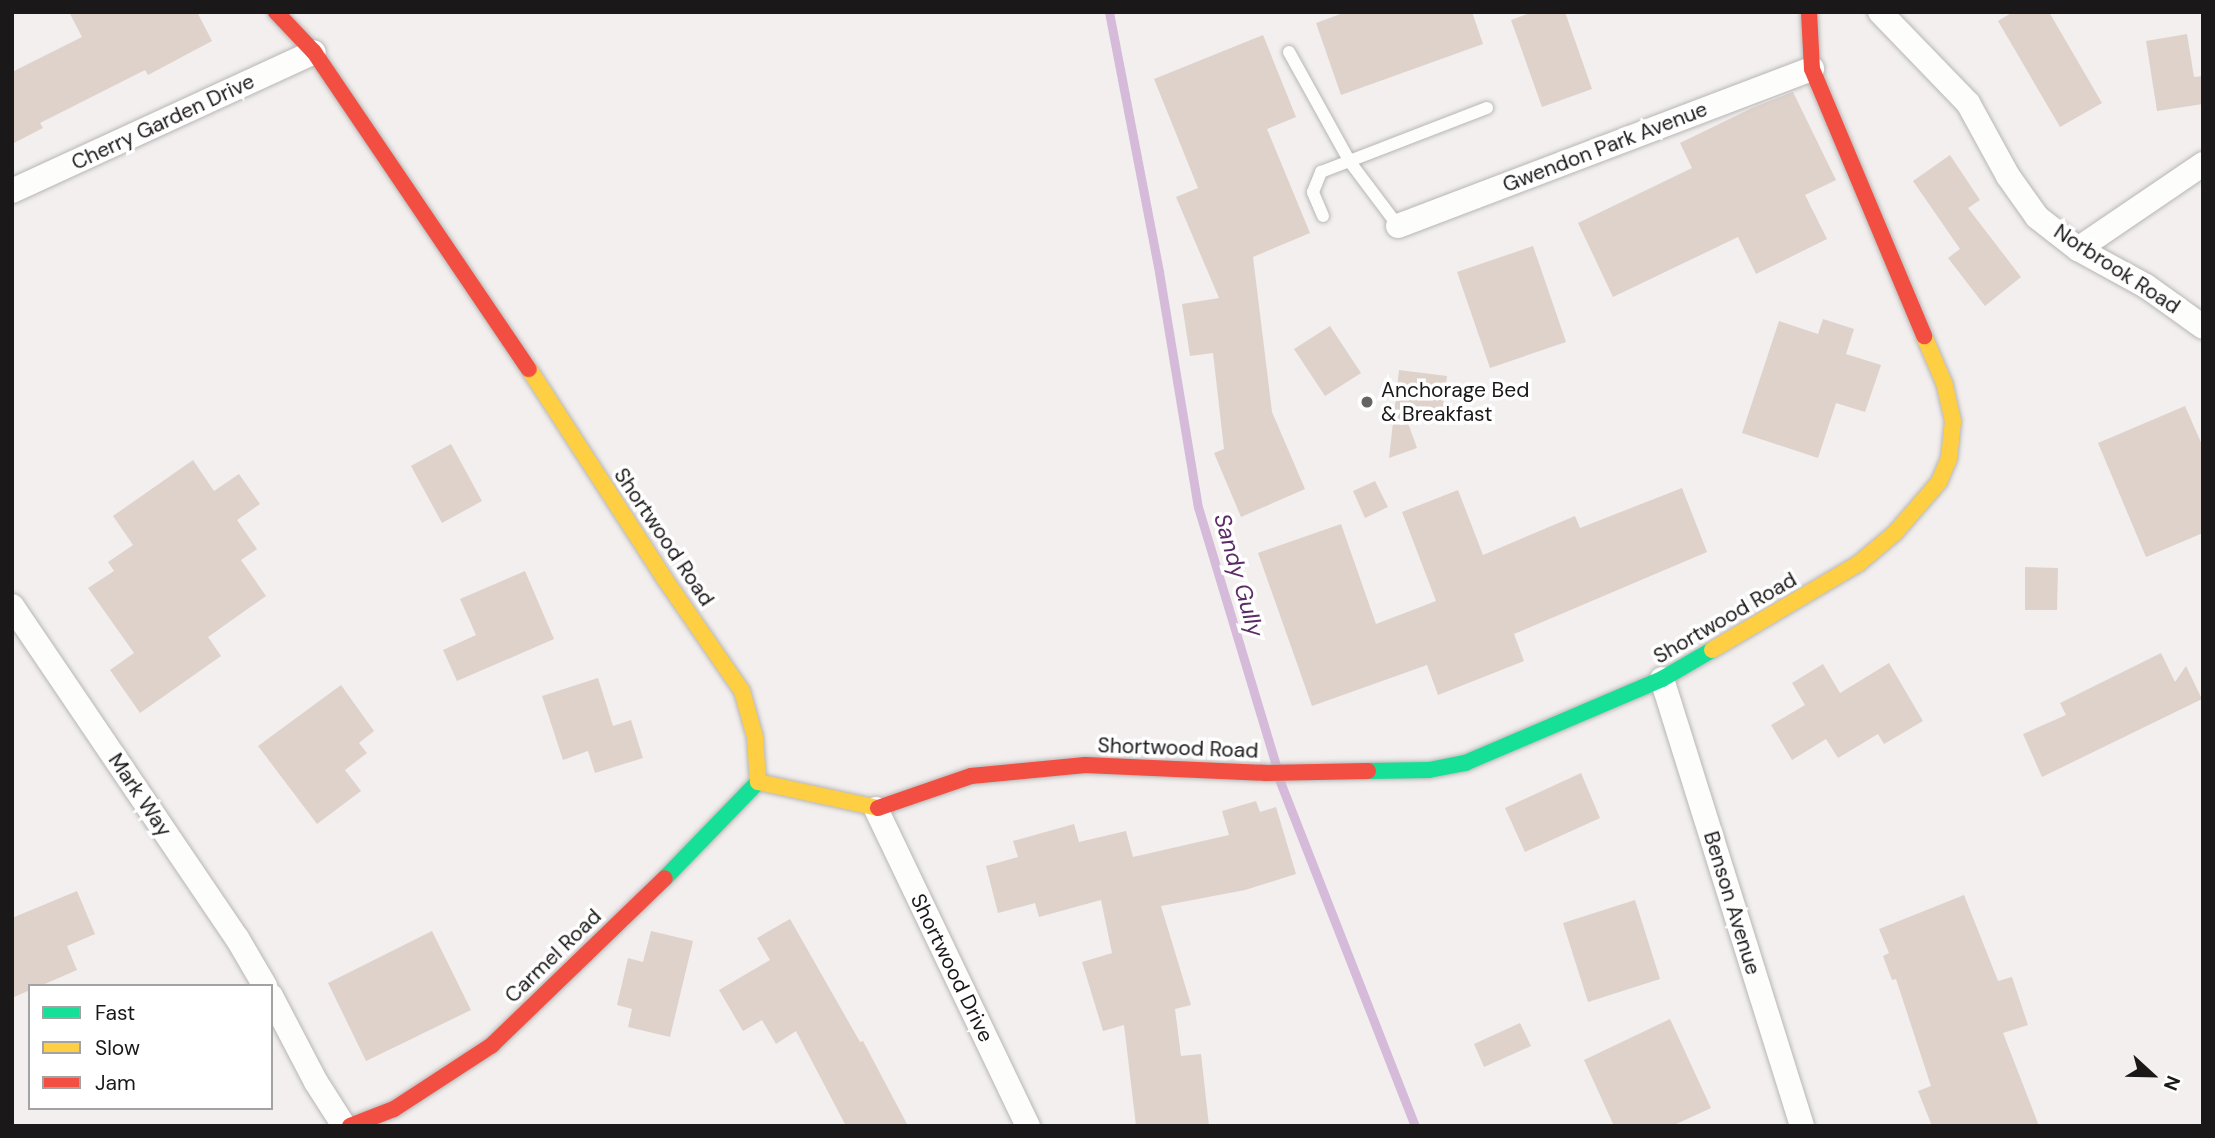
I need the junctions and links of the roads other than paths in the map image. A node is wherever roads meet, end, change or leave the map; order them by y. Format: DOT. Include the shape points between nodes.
graph roads {
  1 [pos="276,12"];
  2 [pos="1810,12"];
  3 [pos="1880,12"];
  4 [pos="1905,22"];
  5 [pos="314,52"];
  6 [pos="1289,52"];
  7 [pos="1812,69"];
  8 [pos="1487,108"];
  9 [pos="1350,162"];
  10 [pos="2203,164"];
  11 [pos="12,191"];
  12 [pos="1323,216"];
  13 [pos="1398,226"];
  14 [pos="2078,249"];
  15 [pos="2203,327"];
  16 [pos="12,606"];
  17 [pos="1662,679"];
  18 [pos="758,782"];
  19 [pos="876,809"];
  20 [pos="264,984"];
  21 [pos="273,1000"];
  22 [pos="398,1117"];
  23 [pos="344,1126"];
  24 [pos="350,1126"];
  25 [pos="1028,1126"];
  26 [pos="1802,1126"];
  1 -- 5 [label="street, Shortwood Road"];
  2 -- 7 [label="street, Shortwood Road"];
  3 -- 4 [label="street, Norbrook Road"];
  4 -- 14 [label="street, Norbrook Road" via="1968,103 2008,176 2038,217"];
  5 -- 11 [label="street, Cherry Garden Drive"];
  5 -- 18 [label="street, Shortwood Road" via="742,691 755,737"];
  6 -- 9 [label="lane"];
  7 -- 13 [label="street, Gwendon Park Avenue"];
  7 -- 17 [label="street, Shortwood Road" via="1945,385 1953,421 1949,459 1939,482 1895,533 1858,565"];
  8 -- 9 [label="lane"];
  9 -- 12 [label="lane" via="1321,172 1315,181 1313,192"];
  9 -- 13 [label="lane"];
  10 -- 14 [label="street"];
  14 -- 15 [label="street, Norbrook Road" via="2146,286"];
  16 -- 20 [label="street, Mark Way"];
  17 -- 19 [label="street, Shortwood Road" via="1465,763 1429,770 1265,773 1085,765 971,776"];
  17 -- 26 [label="street, Benson Avenue"];
  18 -- 19 [label="street"];
  18 -- 22 [label="street, Carmel Road" via="492,1045"];
  19 -- 25 [label="street, Shortwood Drive"];
  21 -- 23 [label="street"];
  22 -- 24 [label="street, Carmel Road"];
}
